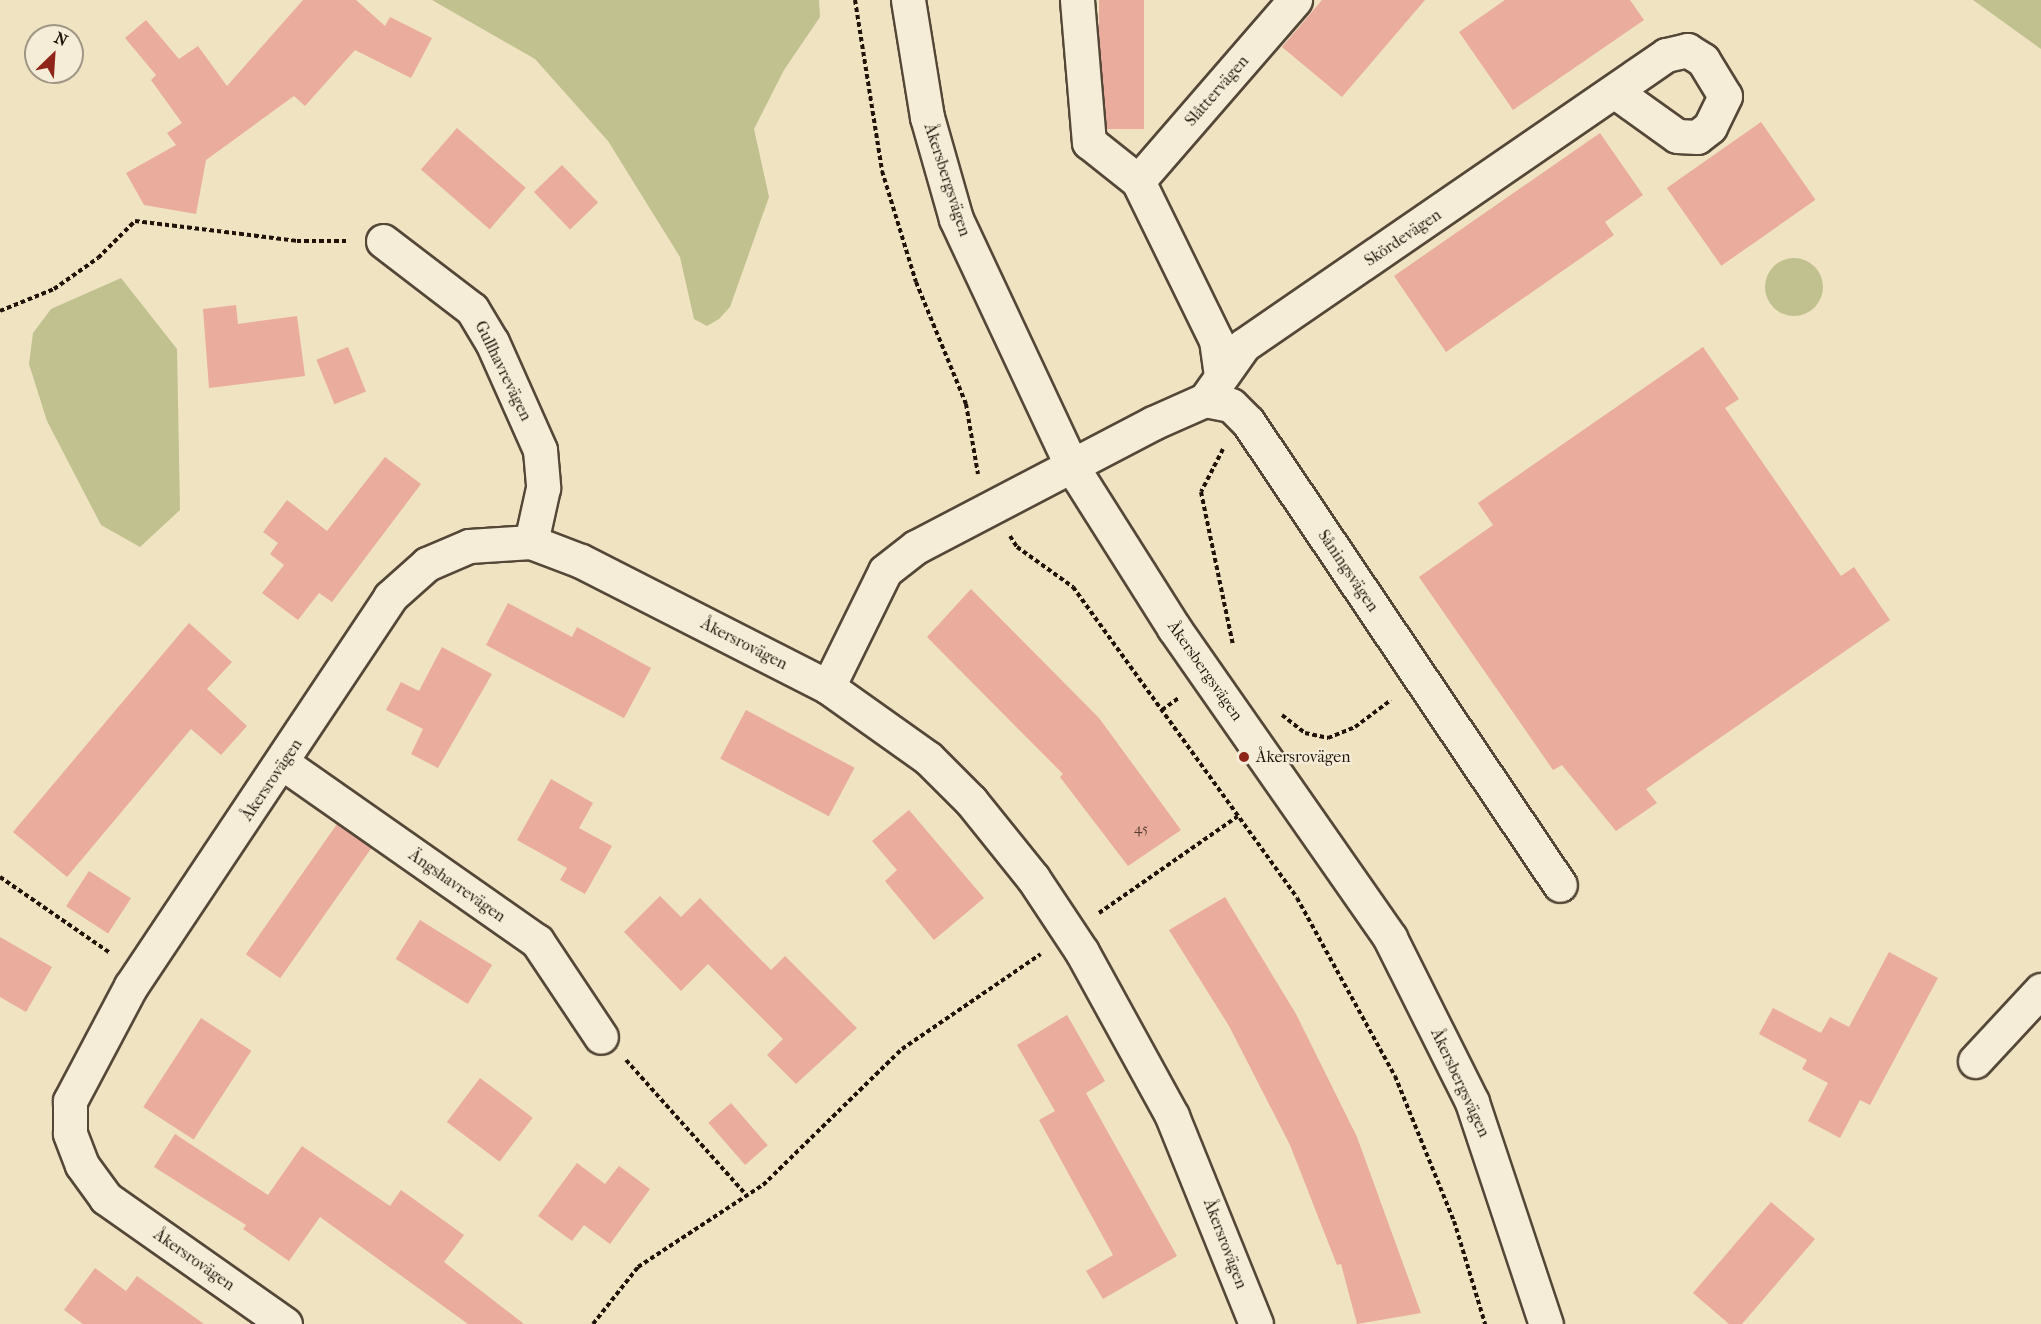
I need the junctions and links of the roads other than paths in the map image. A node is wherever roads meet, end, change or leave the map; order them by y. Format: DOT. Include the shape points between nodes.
graph roads {
  1 [pos="908,0"];
  2 [pos="1077,0"];
  3 [pos="1295,0"];
  4 [pos="1617,93"];
  5 [pos="1138,181"];
  6 [pos="383,241"];
  7 [pos="1213,387"];
  8 [pos="1071,465"];
  9 [pos="531,542"];
  10 [pos="828,687"];
  11 [pos="284,764"];
  12 [pos="1560,885"];
  13 [pos="2041,990"];
  14 [pos="601,1037"];
  15 [pos="1975,1061"];
  16 [pos="285,1324"];
  17 [pos="1256,1324"];
  18 [pos="1546,1324"];
  1 -- 8 [label="street, Åkersbergsvägen" via="927,117 956,219"];
  2 -- 5 [label="street" via="1089,142"];
  3 -- 5 [label="street, Slåttervägen"];
  4 -- 7 [label="street, Skördevägen" via="1244,345"];
  5 -- 7 [label="street" via="1216,340"];
  6 -- 9 [label="street, Gullhavrevägen" via="472,309 492,342 540,450 543,488"];
  7 -- 8 [label="street"];
  7 -- 12 [label="street, Såningsvägen" via="1248,422"];
  8 -- 10 [label="street" via="885,571"];
  8 -- 18 [label="street, Åkersbergsvägen" via="1174,628 1390,938 1472,1102"];
  9 -- 10 [label="street, Åkersrovägen" via="591,566"];
  9 -- 11 [label="street, Åkersrovägen" via="469,546 427,564 398,590"];
  10 -- 17 [label="street, Åkersrovägen" via="928,758 971,801 1033,878 1172,1116"];
  11 -- 14 [label="street, Ängshavrevägen" via="537,941"];
  11 -- 16 [label="street, Åkersrovägen" via="140,973 70,1101 70,1133 82,1165 106,1198"];
  13 -- 15 [label="street"];
}
